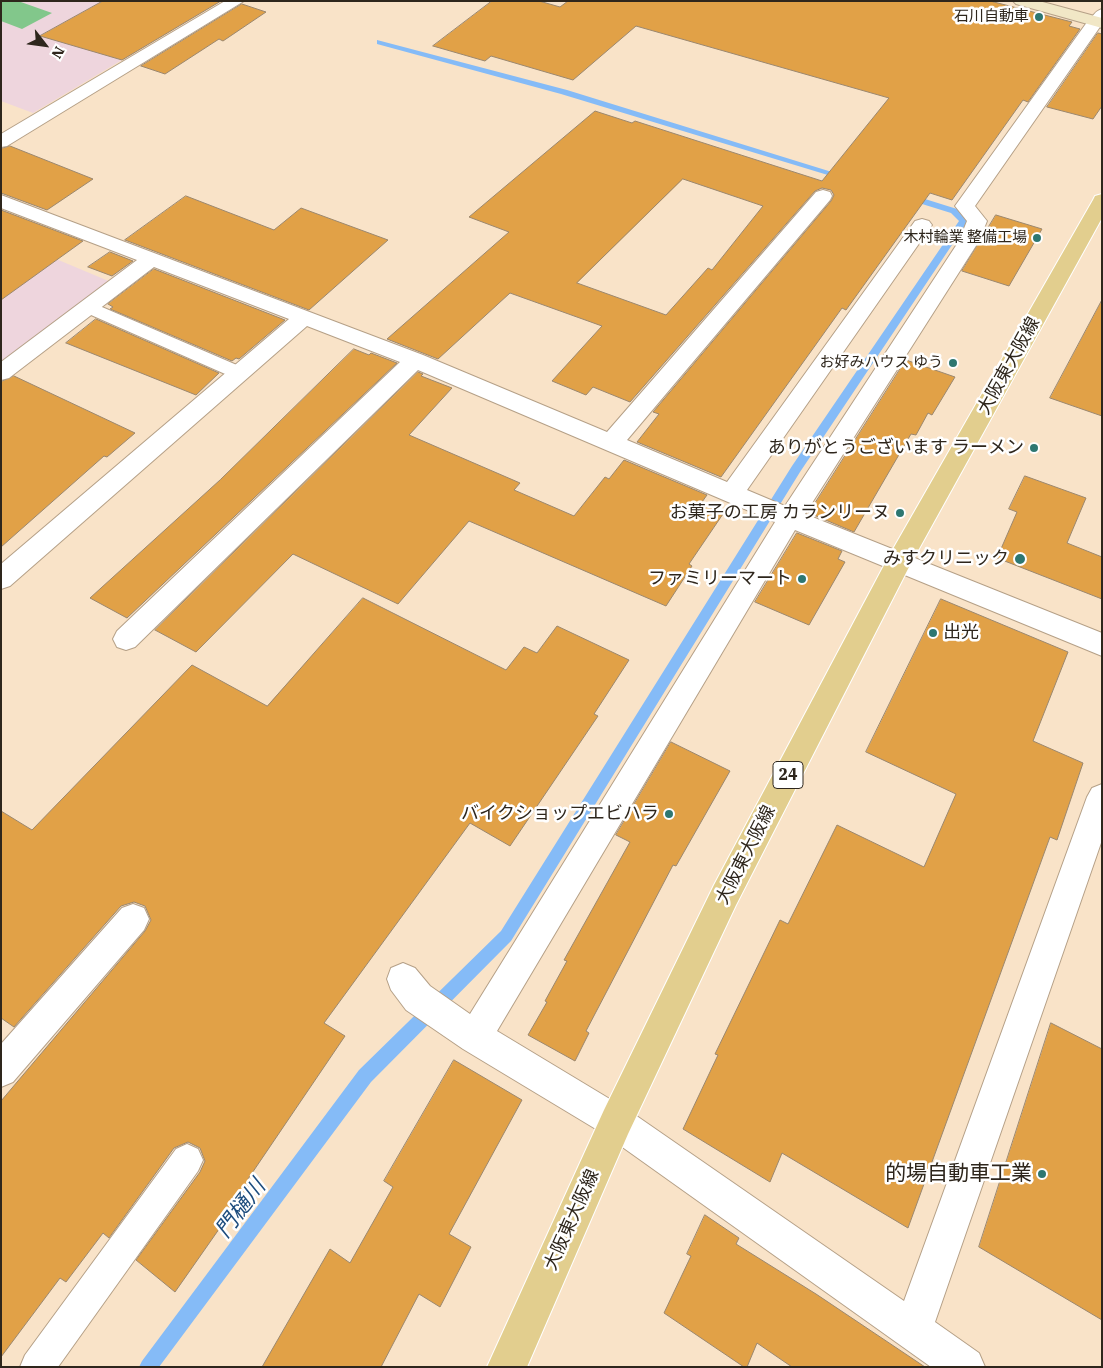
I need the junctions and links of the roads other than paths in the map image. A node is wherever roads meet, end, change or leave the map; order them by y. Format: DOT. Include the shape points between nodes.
graph roads {
  1 [pos="236,1"];
  2 [pos="1021,1"];
  3 [pos="1100,19"];
  4 [pos="1,142"];
  5 [pos="823,196"];
  6 [pos="1102,200"];
  7 [pos="1,201"];
  8 [pos="922,225"];
  9 [pos="150,260"];
  10 [pos="88,307"];
  11 [pos="303,318"];
  12 [pos="415,360"];
  13 [pos="1,372"];
  14 [pos="239,373"];
  15 [pos="611,443"];
  16 [pos="732,493"];
  17 [pos="790,518"];
  18 [pos="898,563"];
  19 [pos="1,579"];
  20 [pos="126,639"];
  21 [pos="1102,645"];
  22 [pos="1102,796"];
  23 [pos="133,919"];
  24 [pos="402,979"];
  25 [pos="475,1037"];
  26 [pos="1,1070"];
  27 [pos="616,1122"];
  28 [pos="187,1160"];
  29 [pos="913,1330"];
  30 [pos="37,1367"];
  31 [pos="507,1367"];
  32 [pos="965,1367"];
  1 -- 4 [label="street"];
  2 -- 3 [label="street"];
  3 -- 17 [label="street" via="965,206 977,220 969,241"];
  5 -- 15 [label="street"];
  6 -- 18 [label="main road, 大阪東大阪線 / 24"];
  7 -- 9 [label="street"];
  8 -- 16 [label="street"];
  9 -- 10 [label="street"];
  9 -- 11 [label="street"];
  10 -- 13 [label="street"];
  10 -- 14 [label="lane"];
  11 -- 12 [label="street"];
  11 -- 14 [label="street"];
  12 -- 15 [label="street"];
  12 -- 20 [label="street"];
  14 -- 19 [label="street"];
  15 -- 16 [label="street"];
  16 -- 17 [label="street"];
  17 -- 18 [label="street"];
  17 -- 25 [label="street"];
  18 -- 21 [label="street"];
  18 -- 27 [label="main road, 大阪東大阪線 / 24" via="726,895"];
  22 -- 29 [label="street"];
  23 -- 26 [label="street"];
  24 -- 25 [label="street" via="418,998"];
  25 -- 27 [label="street"];
  27 -- 29 [label="street"];
  27 -- 31 [label="main road, 大阪東大阪線 / 24"];
  28 -- 30 [label="lane"];
  29 -- 32 [label="street"];
}
